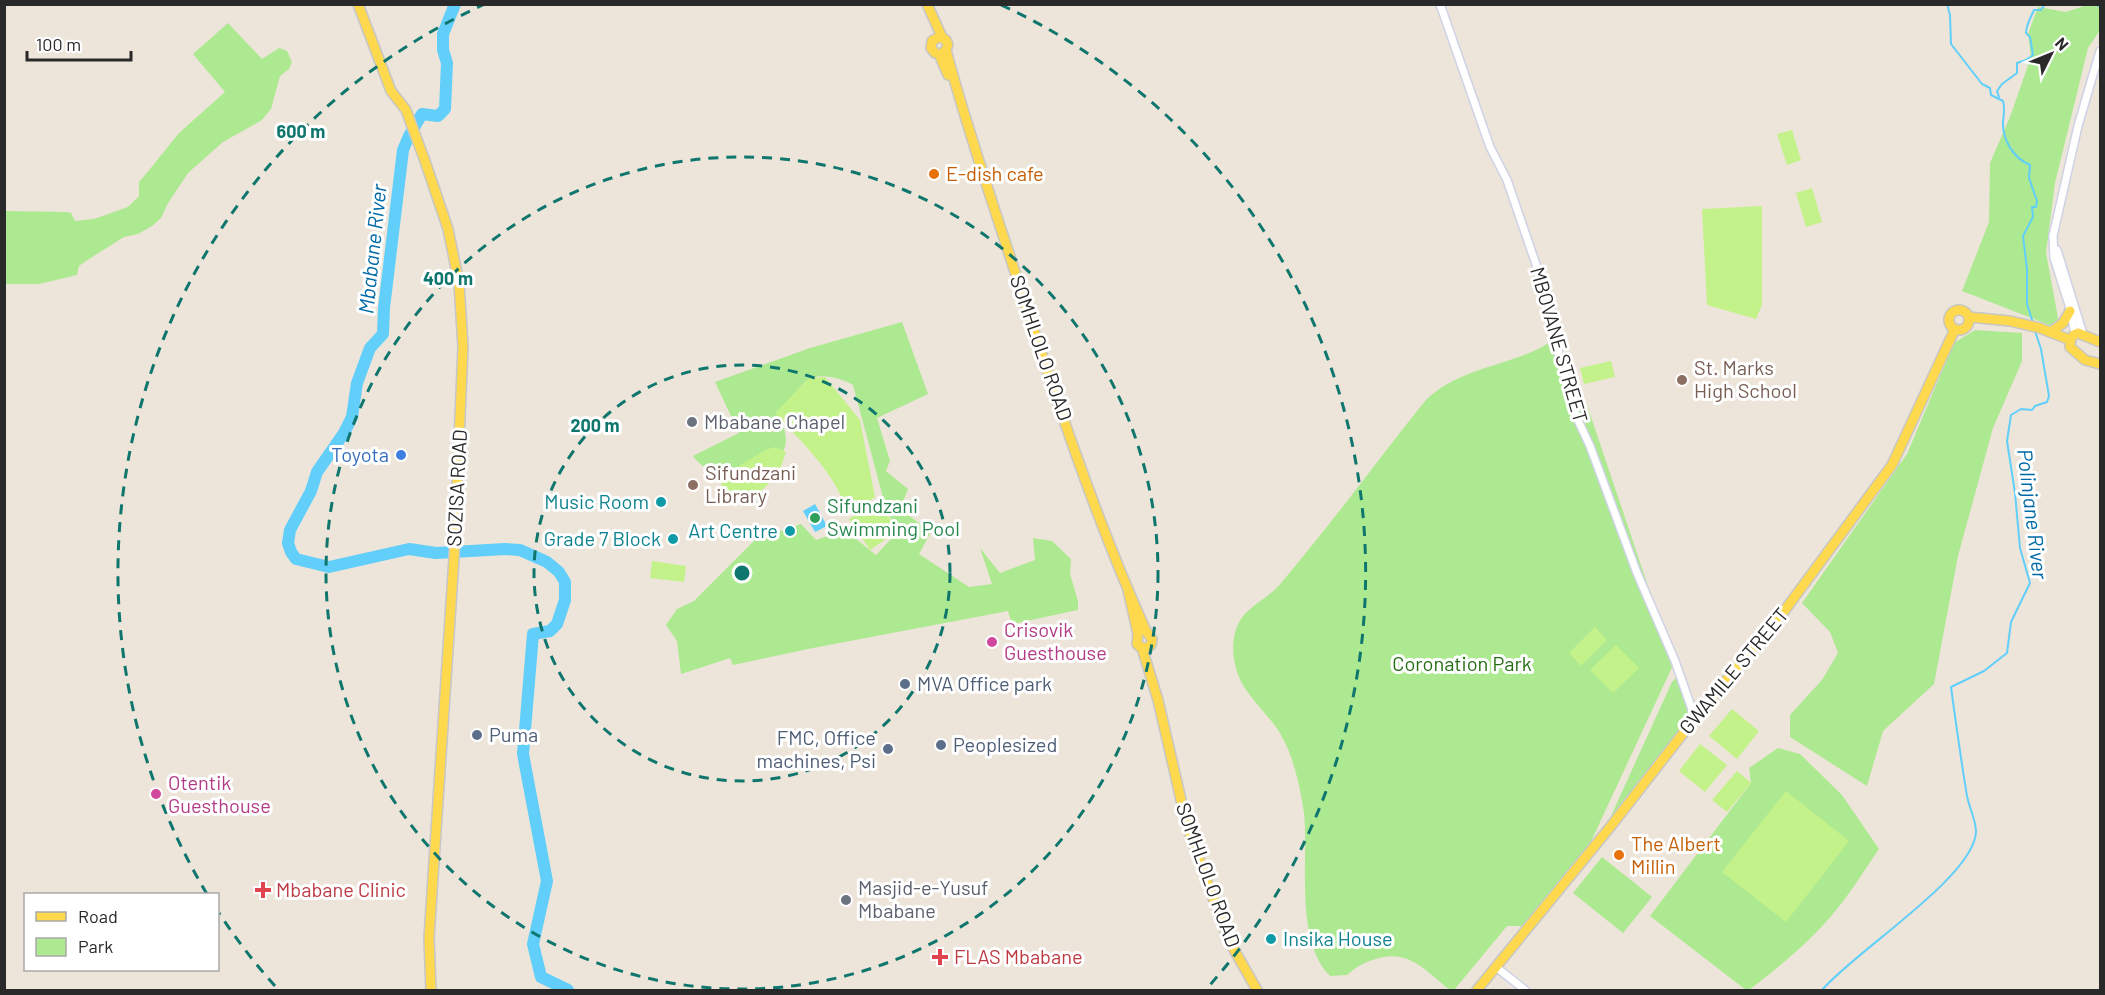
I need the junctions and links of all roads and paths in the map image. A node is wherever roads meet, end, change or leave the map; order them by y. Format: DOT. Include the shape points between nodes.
graph roads {
  1 [pos="358,4"];
  2 [pos="926,4"];
  3 [pos="1440,4"];
  4 [pos="938,38"];
  5 [pos="2100,51"];
  6 [pos="943,52"];
  7 [pos="2053,236"];
  8 [pos="2070,312"];
  9 [pos="1969,317"];
  10 [pos="1955,329"];
  11 [pos="2051,332"];
  12 [pos="2076,336"];
  13 [pos="2100,342"];
  14 [pos="2100,364"];
  15 [pos="1695,718"];
  16 [pos="1496,967"];
  17 [pos="431,990"];
  18 [pos="1257,990"];
  19 [pos="1477,990"];
  20 [pos="1525,990"];
  1 -- 17 [label="main road, SOZISA ROAD" via="391,91 406,110 421,150 448,229 459,283 463,347 429,938"];
  2 -- 4 [label="main road, SOMHLOLO ROAD"];
  3 -- 15 [label="street, MBOVANE STREET" via="1551,308 1555,339 1576,416"];
  4 -- 6 [label="main road, SOMHLOLO ROAD" via="947,43"];
  4 -- 6 [label="main road, SOMHLOLO ROAD" via="931,43 932,48"];
  5 -- 7 [label="street"];
  6 -- 18 [label="main road, SOMHLOLO ROAD" via="1038,345 1142,633 1137,642 1145,647 1186,826 1228,939"];
  7 -- 8 [label="street" via="2054,258"];
  7 -- 12 [label="street"];
  8 -- 11 [label="main road"];
  8 -- 12 [label="street"];
  9 -- 10 [label="main road" via="1967,326"];
  9 -- 10 [label="main road" via="1962,310 1953,312 1950,321"];
  9 -- 11 [label="main road" via="2010,321"];
  10 -- 15 [label="main road, GWAMILE STREET" via="1892,465 1785,610"];
  11 -- 12 [label="main road"];
  12 -- 13 [label="main road"];
  12 -- 14 [label="main road" via="2070,347 2085,360"];
  15 -- 16 [label="main road, GWAMILE STREET"];
  16 -- 19 [label="main road, GWAMILE STREET"];
  16 -- 20 [label="street"];
}
